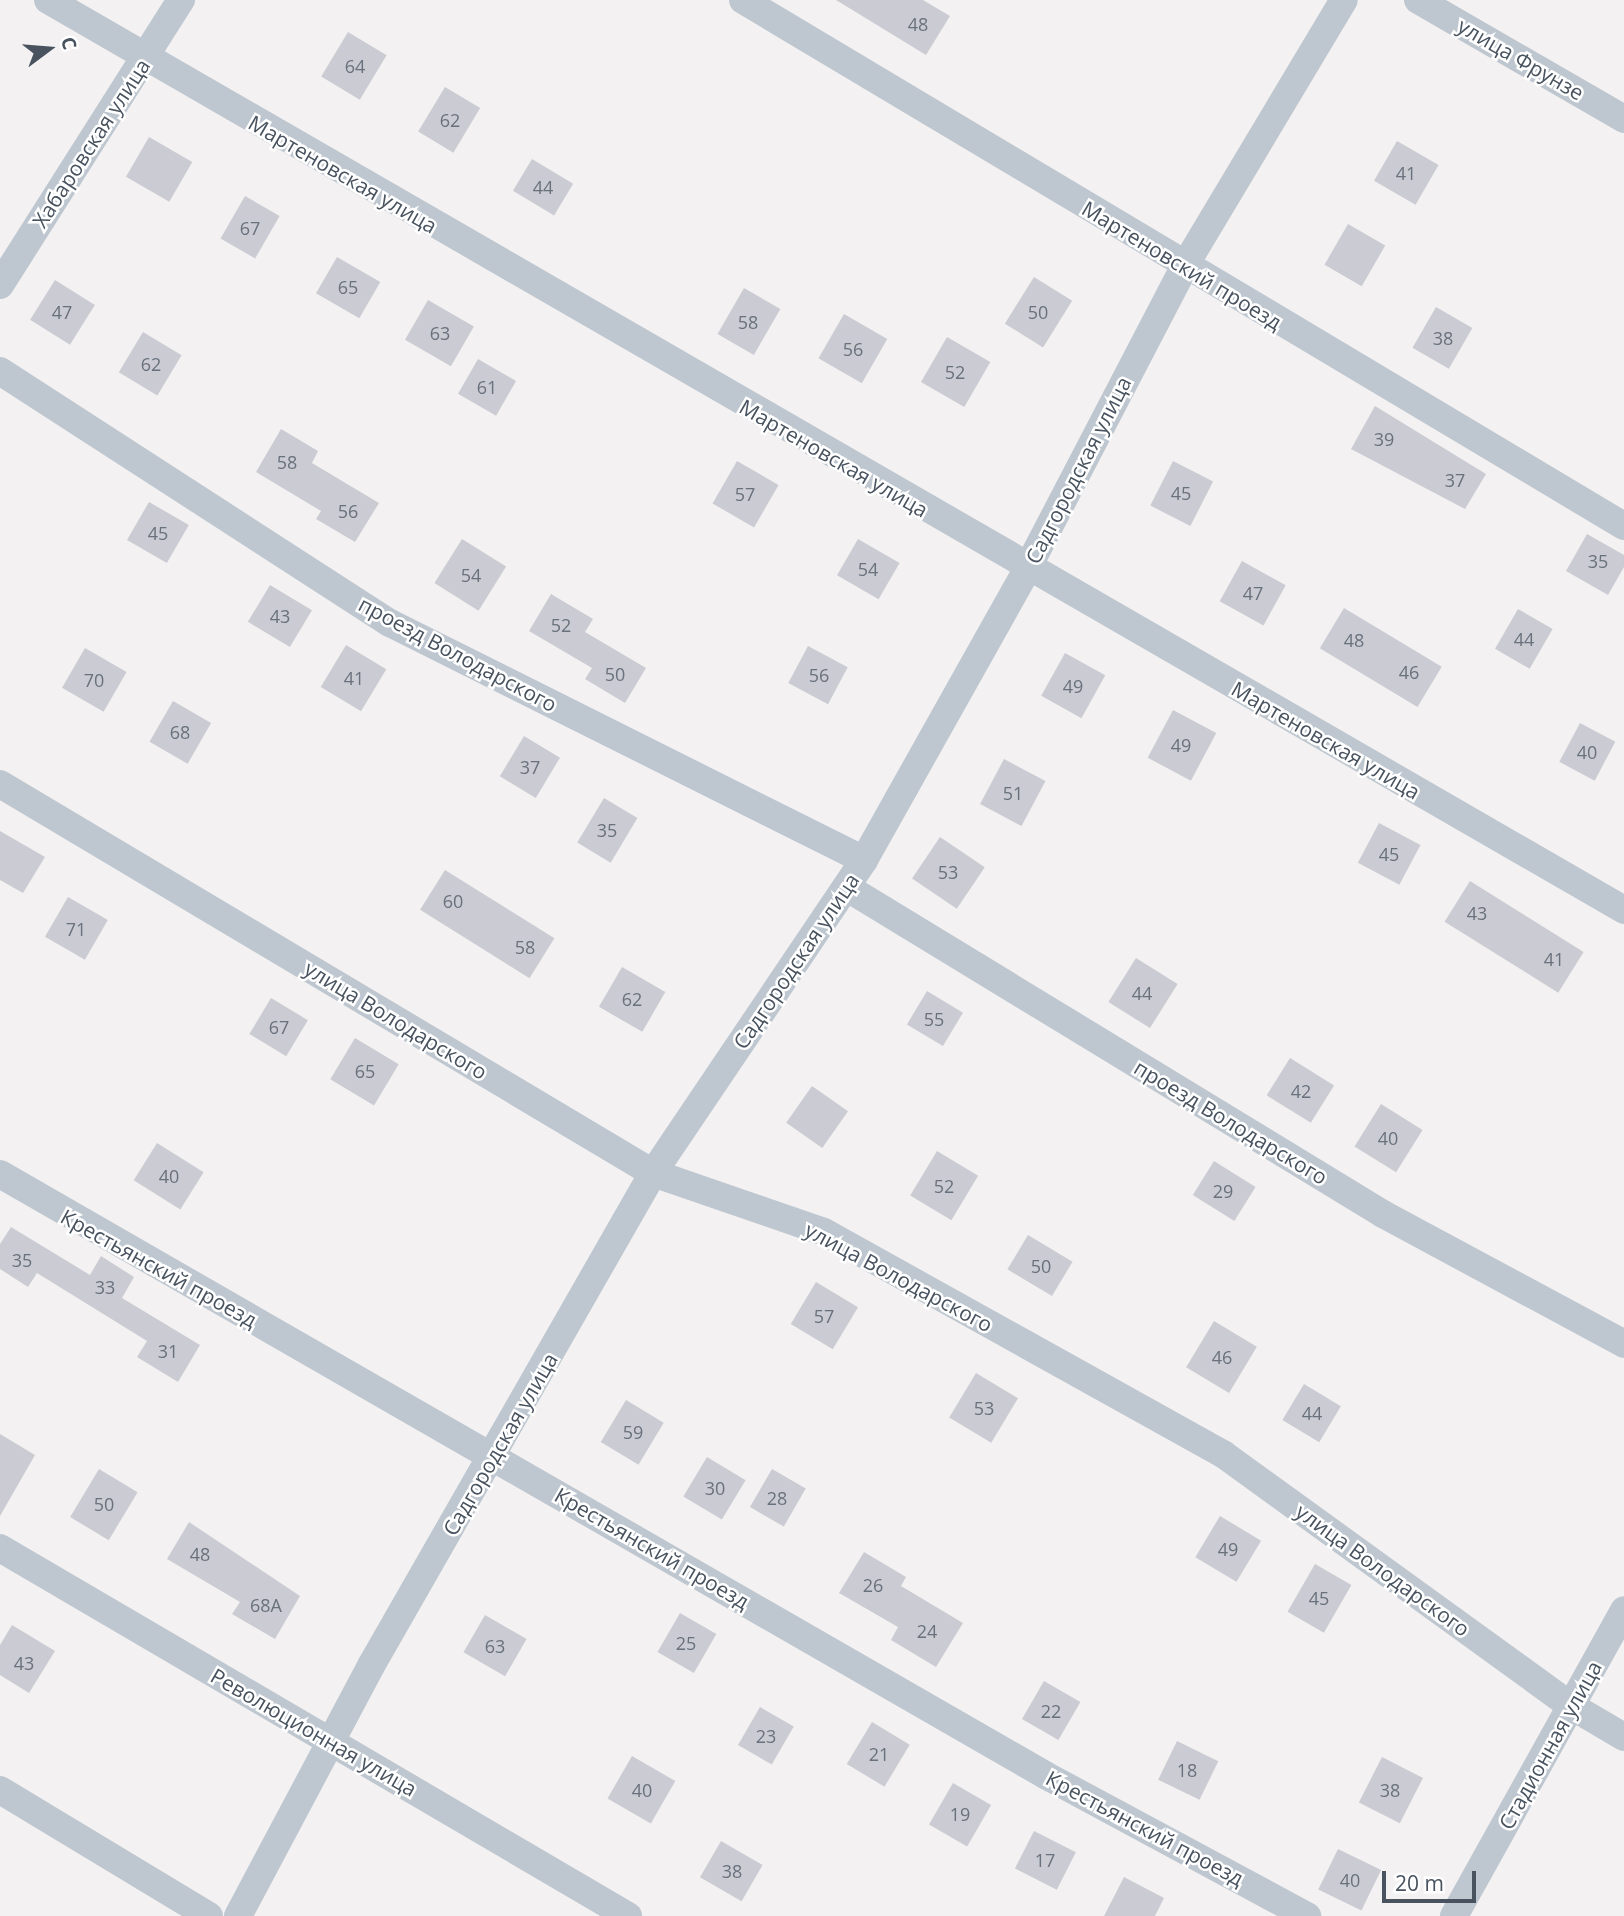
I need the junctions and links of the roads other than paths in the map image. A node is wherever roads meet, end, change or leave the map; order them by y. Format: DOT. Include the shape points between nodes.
graph roads {
  1 [pos="48,0"];
  2 [pos="181,0"];
  3 [pos="743,0"];
  4 [pos="1344,0"];
  5 [pos="1418,0"];
  6 [pos="144,59"];
  7 [pos="1624,119"];
  8 [pos="1184,267"];
  9 [pos="0,285"];
  10 [pos="0,371"];
  11 [pos="1624,526"];
  12 [pos="1027,569"];
  13 [pos="0,784"];
  14 [pos="864,860"];
  15 [pos="846,887"];
  16 [pos="1624,910"];
  17 [pos="653,1173"];
  18 [pos="0,1174"];
  19 [pos="1624,1344"];
  20 [pos="494,1457"];
  21 [pos="0,1548"];
  22 [pos="1624,1610"];
  23 [pos="1573,1707"];
  24 [pos="1624,1737"];
  25 [pos="333,1743"];
  26 [pos="0,1790"];
  27 [pos="209,1916"];
  28 [pos="238,1916"];
  29 [pos="628,1916"];
  30 [pos="1307,1916"];
  31 [pos="1454,1916"];
  1 -- 6 [label="street, Мартеновская улица"];
  2 -- 6 [label="street, Хабаровская улица"];
  3 -- 8 [label="street, Мартеновский проезд"];
  4 -- 8 [label="street, Садгородская улица"];
  5 -- 7 [label="street, улица Фрунзе"];
  6 -- 9 [label="street, Хабаровская улица"];
  6 -- 12 [label="street, Мартеновская улица"];
  8 -- 11 [label="street, Мартеновский проезд"];
  8 -- 12 [label="street, Садгородская улица"];
  10 -- 14 [label="street, проезд Володарского" via="390,623"];
  12 -- 14 [label="street, Садгородская улица"];
  12 -- 16 [label="street, Мартеновская улица"];
  13 -- 17 [label="street, улица Володарского"];
  14 -- 15 [label="street, Садгородская улица"];
  15 -- 17 [label="street, Садгородская улица"];
  15 -- 19 [label="street, проезд Володарского" via="1383,1214"];
  17 -- 20 [label="street, Садгородская улица"];
  17 -- 23 [label="street, улица Володарского" via="824,1232 1223,1454"];
  18 -- 20 [label="street, Крестьянский проезд"];
  20 -- 25 [label="street, Садгородская улица" via="372,1664"];
  20 -- 30 [label="street, Крестьянский проезд" via="1045,1776"];
  21 -- 25 [label="street, Революционная улица"];
  22 -- 23 [label="street, Стадионная улица"];
  23 -- 24 [label="street, улица Володарского"];
  23 -- 31 [label="street, Стадионная улица"];
  25 -- 28 [label="street, Садгородская улица"];
  25 -- 29 [label="street, Революционная улица"];
  26 -- 27 [label="street"];
}
